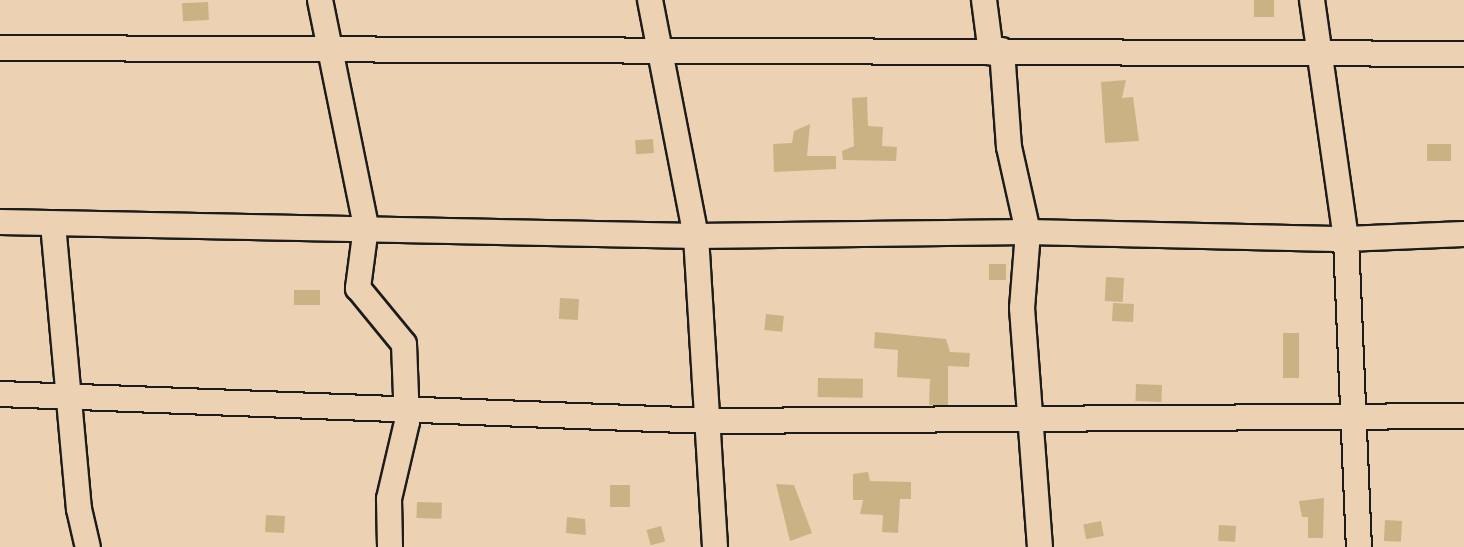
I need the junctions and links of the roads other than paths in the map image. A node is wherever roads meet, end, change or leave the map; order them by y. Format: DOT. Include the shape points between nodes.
graph roads {
  1 [pos="320,0"];
  2 [pos="650,0"];
  3 [pos="984,0"];
  4 [pos="1312,0"];
  5 [pos="0,48"];
  6 [pos="328,48"];
  7 [pos="657,50"];
  8 [pos="996,52"];
  9 [pos="1318,52"];
  10 [pos="1464,54"];
  11 [pos="0,222"];
  12 [pos="52,224"];
  13 [pos="366,227"];
  14 [pos="1028,232"];
  15 [pos="1464,234"];
  16 [pos="696,236"];
  17 [pos="1346,239"];
  18 [pos="0,394"];
  19 [pos="68,394"];
  20 [pos="407,409"];
  21 [pos="1351,414"];
  22 [pos="1464,415"];
  23 [pos="709,421"];
  24 [pos="1029,421"];
  25 [pos="88,547"];
  26 [pos="390,547"];
  27 [pos="715,547"];
  28 [pos="1040,547"];
  29 [pos="1359,547"];
  1 -- 6 [label="street"];
  2 -- 7 [label="street"];
  3 -- 8 [label="street"];
  4 -- 9 [label="street"];
  5 -- 6 [label="street"];
  6 -- 7 [label="street"];
  6 -- 13 [label="street"];
  7 -- 8 [label="street"];
  7 -- 16 [label="street"];
  8 -- 9 [label="street"];
  8 -- 14 [label="street" via="1009,147"];
  9 -- 10 [label="street"];
  9 -- 17 [label="street"];
  11 -- 12 [label="street"];
  12 -- 13 [label="street"];
  12 -- 19 [label="street"];
  13 -- 16 [label="street"];
  13 -- 20 [label="street" via="358,288 404,344"];
  14 -- 16 [label="street"];
  14 -- 17 [label="street"];
  14 -- 24 [label="street" via="1022,308"];
  15 -- 17 [label="street"];
  16 -- 23 [label="street"];
  17 -- 21 [label="street"];
  18 -- 19 [label="street"];
  19 -- 20 [label="street"];
  19 -- 25 [label="street" via="79,509"];
  20 -- 23 [label="street"];
  20 -- 26 [label="street" via="390,499"];
  21 -- 22 [label="street"];
  21 -- 24 [label="street"];
  21 -- 29 [label="street"];
  23 -- 24 [label="street"];
  23 -- 27 [label="street"];
  24 -- 28 [label="street"];
}
